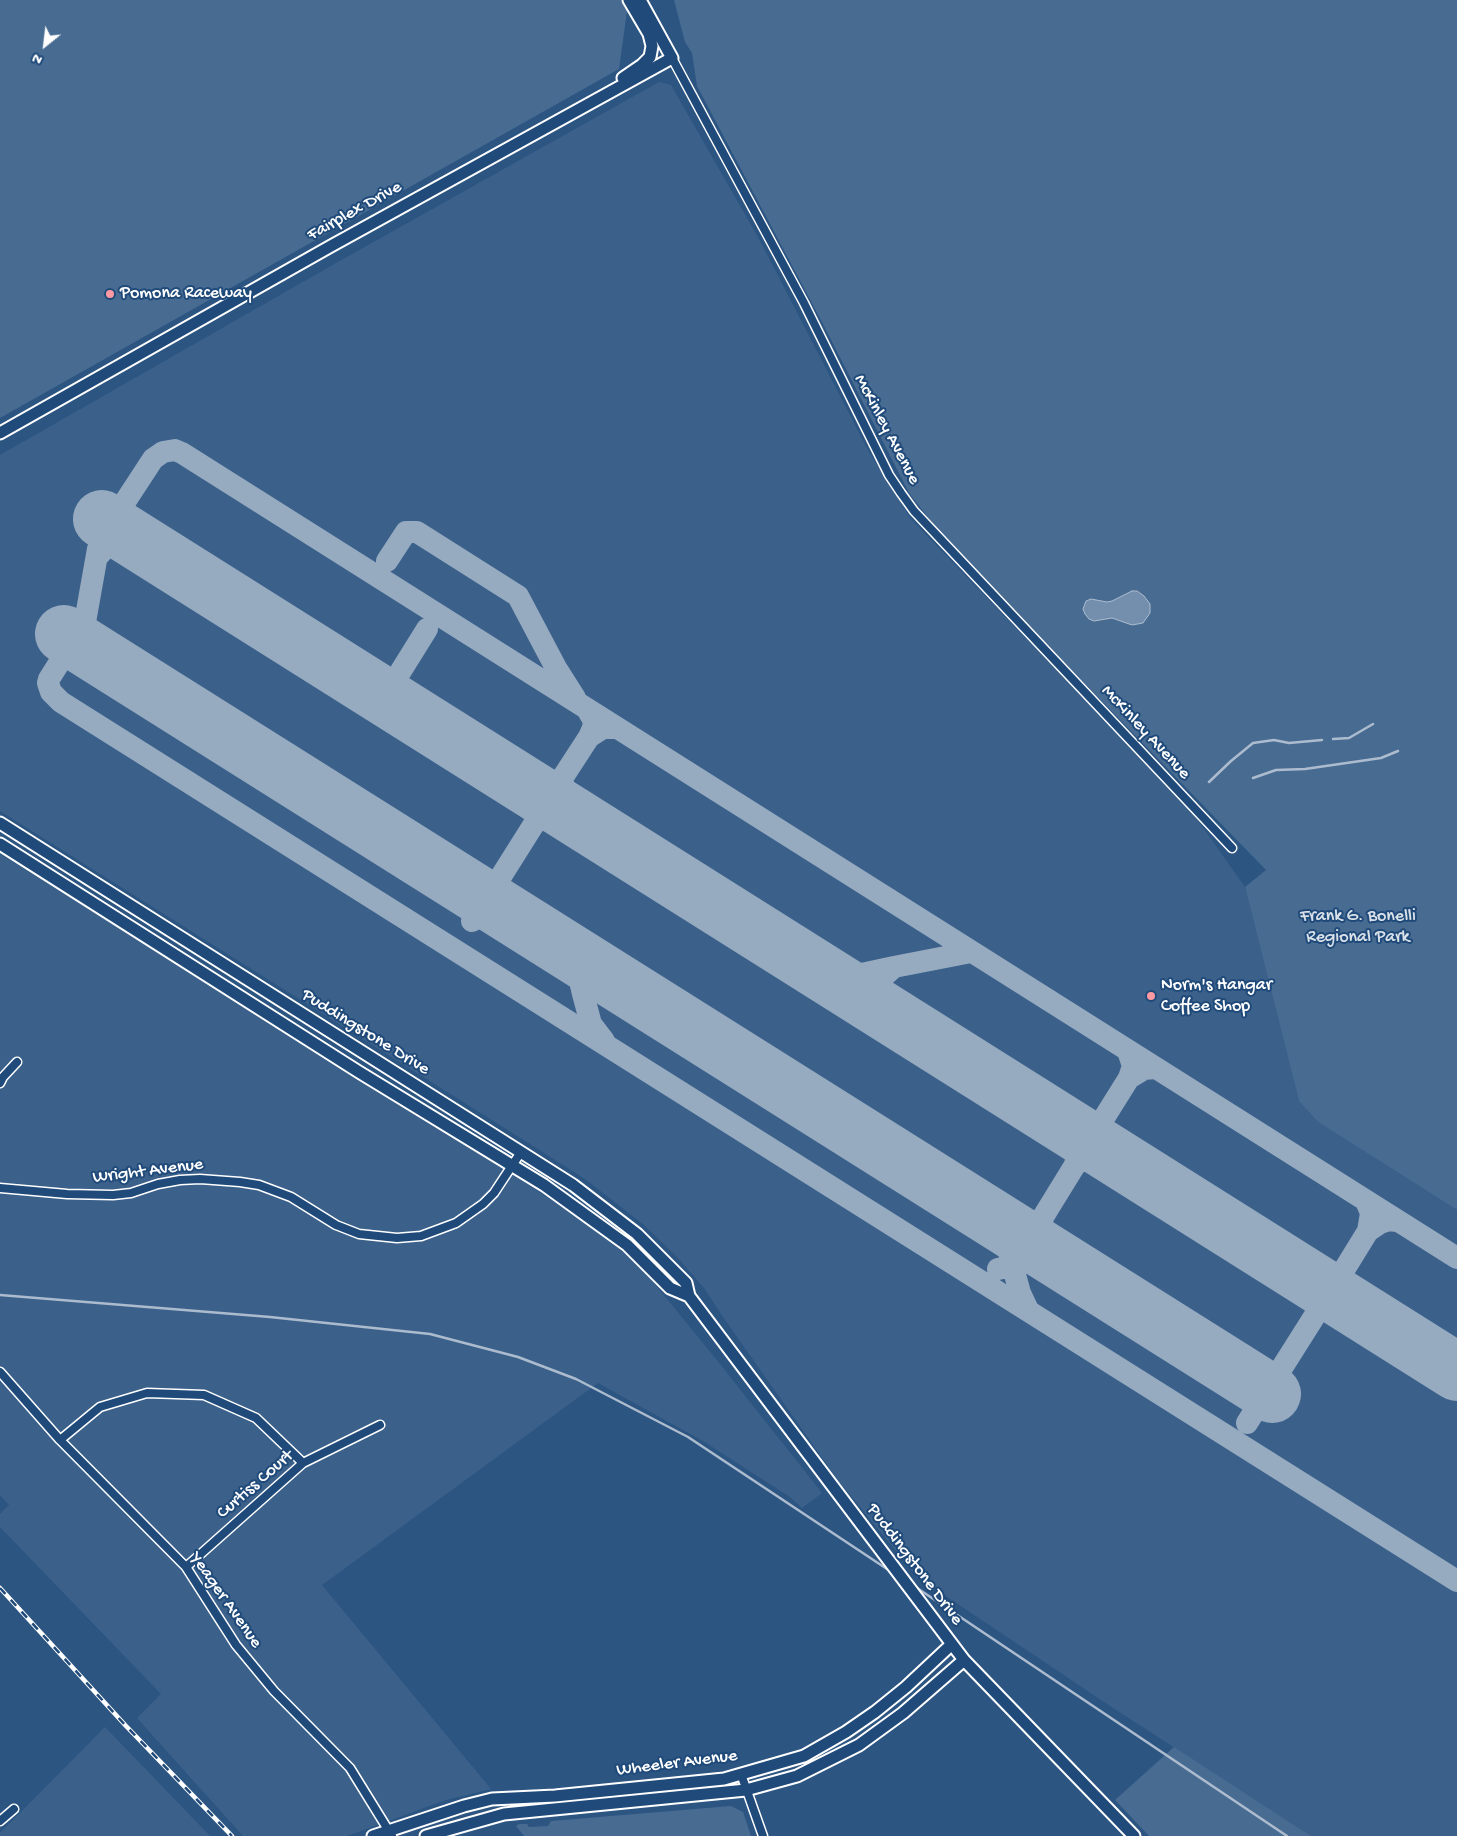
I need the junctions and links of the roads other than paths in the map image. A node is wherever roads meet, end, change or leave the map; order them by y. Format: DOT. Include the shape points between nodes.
graph roads {
  1 [pos="629,0"];
  2 [pos="640,0"];
  3 [pos="672,58"];
  4 [pos="590,103"];
  5 [pos="0,433"];
  6 [pos="0,823"];
  7 [pos="0,844"];
  8 [pos="1232,848"];
  9 [pos="18,1062"];
  10 [pos="0,1083"];
  11 [pos="521,1152"];
  12 [pos="512,1166"];
  13 [pos="0,1188"];
  14 [pos="689,1296"];
  15 [pos="0,1372"];
  16 [pos="380,1425"];
  17 [pos="60,1440"];
  18 [pos="303,1462"];
  19 [pos="186,1567"];
  20 [pos="952,1644"];
  21 [pos="964,1660"];
  22 [pos="741,1774"];
  23 [pos="746,1790"];
  24 [pos="14,1809"];
  25 [pos="0,1821"];
  26 [pos="391,1833"];
  27 [pos="373,1836"];
  28 [pos="426,1836"];
  29 [pos="763,1836"];
  30 [pos="1134,1836"];
  1 -- 4 [label="street" via="648,34 651,53 642,65"];
  2 -- 3 [label="street"];
  3 -- 4 [label="street, Fairplex Drive"];
  3 -- 8 [label="street, McKinley Avenue" via="804,303 901,494"];
  4 -- 5 [label="street, Fairplex Drive"];
  6 -- 11 [label="street, Puddingstone Drive"];
  7 -- 12 [label="street, Puddingstone Drive"];
  9 -- 10 [label="street"];
  11 -- 12 [label="street, Wright Avenue"];
  11 -- 14 [label="street, Puddingstone Drive" via="573,1185 638,1234 686,1283"];
  12 -- 13 [label="street, Wright Avenue" via="494,1193 456,1223 421,1236 397,1238 352,1231 336,1225 291,1197 240,1182 180,1180 113,1195"];
  12 -- 14 [label="street, Puddingstone Drive" via="601,1225 627,1245 670,1288"];
  14 -- 20 [label="street, Puddingstone Drive"];
  15 -- 17 [label="street, Yeager Avenue"];
  16 -- 18 [label="street, Curtiss Court"];
  17 -- 18 [label="street" via="100,1406 147,1393 204,1395 256,1418"];
  17 -- 19 [label="street, Yeager Avenue"];
  18 -- 19 [label="street, Curtiss Court"];
  19 -- 26 [label="street, Yeager Avenue" via="236,1645 274,1691 350,1768"];
  20 -- 21 [label="street, Puddingstone Drive"];
  20 -- 22 [label="street, Wheeler Avenue" via="906,1687 846,1732 804,1756"];
  21 -- 23 [label="street, Wheeler Avenue" via="859,1746 797,1776"];
  21 -- 30 [label="street, Puddingstone Drive"];
  22 -- 23 [label="street"];
  22 -- 26 [label="street, Wheeler Avenue" via="687,1784 492,1799"];
  23 -- 28 [label="street, Wheeler Avenue" via="504,1814"];
  23 -- 29 [label="street"];
  24 -- 25 [label="street"];
  26 -- 27 [label="street, Wheeler Avenue"];
}
